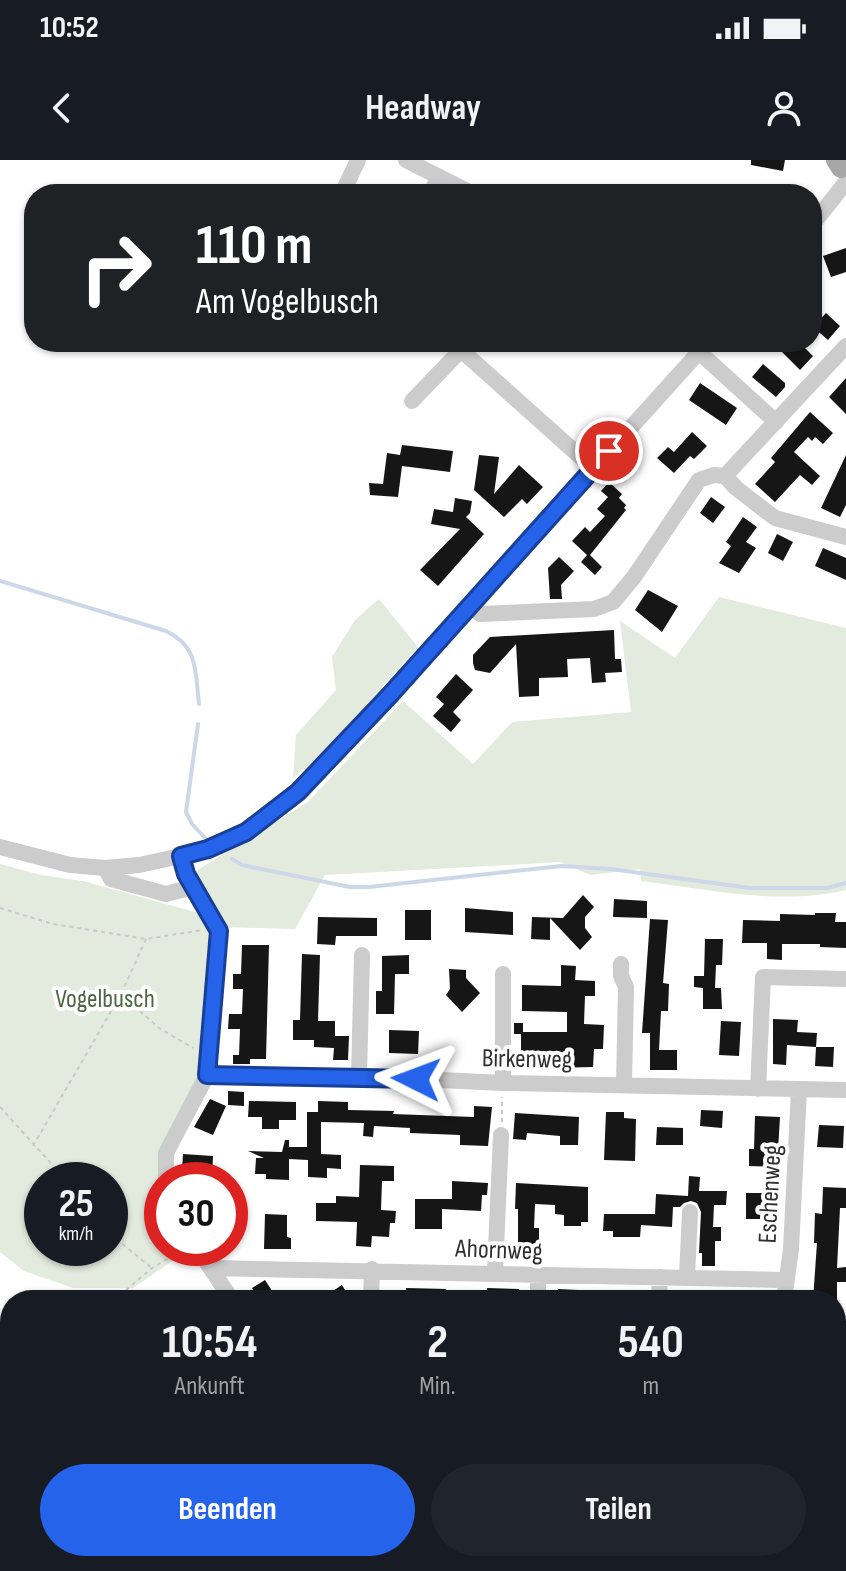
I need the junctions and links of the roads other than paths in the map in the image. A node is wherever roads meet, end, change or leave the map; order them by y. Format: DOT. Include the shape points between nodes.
graph roads {
  1 [pos="358,160"];
  2 [pos="406,160"];
  3 [pos="841,172"];
  4 [pos="439,177"];
  5 [pos="347,184"];
  6 [pos="435,184"];
  7 [pos="453,184"];
  8 [pos="822,207"];
  9 [pos="846,346"];
  10 [pos="458,352"];
  11 [pos="470,352"];
  12 [pos="698,352"];
  13 [pos="708,352"];
  14 [pos="412,401"];
  15 [pos="776,422"];
  16 [pos="593,468"];
  17 [pos="725,476"];
  18 [pos="846,537"];
  19 [pos="470,605"];
  20 [pos="0,847"];
  21 [pos="181,856"];
  22 [pos="139,865"];
  23 [pos="105,868"];
  24 [pos="193,887"];
  25 [pos="144,888"];
  26 [pos="362,955"];
  27 [pos="621,964"];
  28 [pos="503,974"];
  29 [pos="846,979"];
  30 [pos="207,1075"];
  31 [pos="359,1076"];
  32 [pos="503,1083"];
  33 [pos="624,1084"];
  34 [pos="758,1089"];
  35 [pos="799,1090"];
  36 [pos="846,1090"];
  37 [pos="501,1135"];
  38 [pos="166,1162"];
  39 [pos="690,1212"];
  40 [pos="212,1268"];
  41 [pos="372,1269"];
  42 [pos="495,1272"];
  43 [pos="538,1275"];
  44 [pos="660,1277"];
  45 [pos="687,1277"];
  46 [pos="785,1280"];
  47 [pos="226,1290"];
  48 [pos="371,1290"];
  49 [pos="538,1290"];
  50 [pos="659,1290"];
  51 [pos="784,1290"];
  1 -- 5 [label="street"];
  2 -- 4 [label="street"];
  3 -- 8 [label="street"];
  4 -- 6 [label="street"];
  4 -- 7 [label="street"];
  9 -- 15 [label="street"];
  10 -- 14 [label="street"];
  11 -- 16 [label="street" via="573,460"];
  12 -- 16 [label="street"];
  13 -- 15 [label="street"];
  15 -- 17 [label="street"];
  16 -- 19 [label="street"];
  17 -- 18 [label="street" via="775,518"];
  17 -- 19 [label="street" via="699,480 613,602 594,609 480,614"];
  19 -- 21 [label="street" via="298,792 246,832"];
  20 -- 23 [label="street"];
  21 -- 22 [label="street"];
  21 -- 24 [label="street"];
  22 -- 23 [label="street"];
  22 -- 25 [label="street"];
  23 -- 25 [label="street" via="111,879"];
  24 -- 25 [label="street" via="166,894"];
  24 -- 30 [label="street" via="218,928"];
  26 -- 31 [label="street"];
  27 -- 33 [label="street" via="626,987"];
  28 -- 32 [label="street"];
  29 -- 34 [label="street" via="763,977"];
  30 -- 31 [label="street, Birkenweg"];
  30 -- 38 [label="street"];
  31 -- 32 [label="street, Birkenweg"];
  32 -- 33 [label="street, Birkenweg"];
  33 -- 34 [label="street, Birkenweg"];
  34 -- 35 [label="street, Birkenweg"];
  35 -- 36 [label="street, Birkenweg"];
  35 -- 46 [label="street, Eschenweg"];
  37 -- 42 [label="street"];
  39 -- 45 [label="street"];
  40 -- 41 [label="street, Ahornweg"];
  40 -- 47 [label="street"];
  41 -- 42 [label="street, Ahornweg"];
  41 -- 48 [label="street"];
  42 -- 43 [label="street, Ahornweg"];
  43 -- 44 [label="street, Ahornweg"];
  43 -- 49 [label="street"];
  44 -- 45 [label="street, Ahornweg"];
  44 -- 50 [label="street"];
  45 -- 46 [label="street, Ahornweg"];
  46 -- 51 [label="street, Eschenweg"];
}
